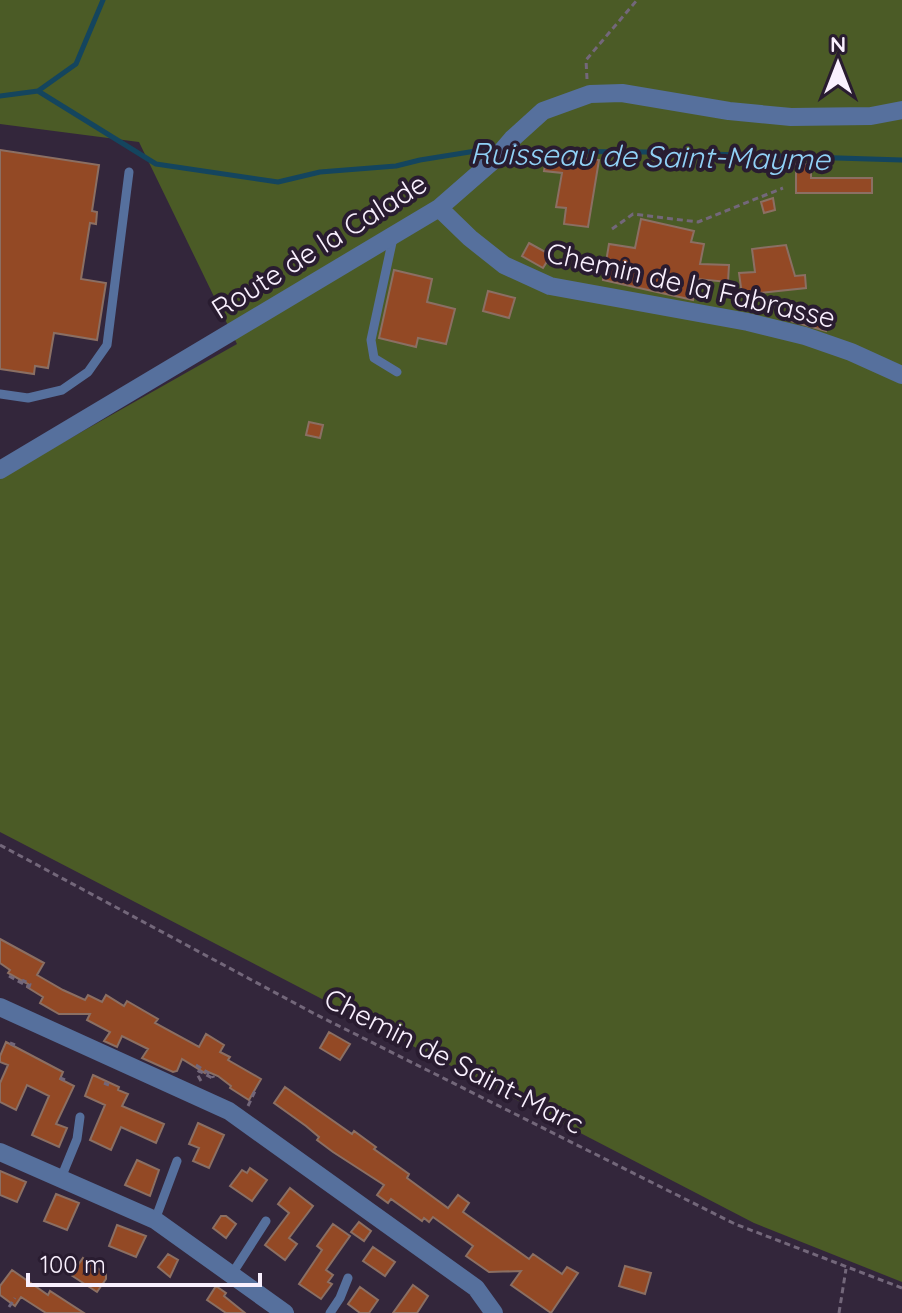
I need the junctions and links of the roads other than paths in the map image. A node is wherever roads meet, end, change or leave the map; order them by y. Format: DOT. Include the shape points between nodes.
graph roads {
  1 [pos="902,110"];
  2 [pos="129,172"];
  3 [pos="439,208"];
  4 [pos="393,235"];
  5 [pos="397,372"];
  6 [pos="902,375"];
  7 [pos="0,394"];
  8 [pos="0,470"];
  9 [pos="0,1007"];
  10 [pos="80,1117"];
  11 [pos="0,1152"];
  12 [pos="177,1161"];
  13 [pos="61,1178"];
  14 [pos="155,1220"];
  15 [pos="266,1221"];
  16 [pos="232,1274"];
  17 [pos="348,1278"];
  18 [pos="285,1313"];
  19 [pos="330,1313"];
  20 [pos="494,1313"];
  1 -- 3 [label="street, Route de la Calade" via="871,116 791,117 622,93 590,94 543,111"];
  2 -- 7 [label="lane" via="107,345 88,372 62,390 28,398"];
  3 -- 4 [label="street, Route de la Calade"];
  3 -- 6 [label="street, Chemin de la Fabrasse" via="504,265 550,286 805,336"];
  4 -- 5 [label="lane" via="371,340 374,358"];
  4 -- 8 [label="street, Route de la Calade"];
  9 -- 20 [label="street" via="229,1111 476,1288"];
  10 -- 13 [label="lane"];
  11 -- 13 [label="street"];
  12 -- 14 [label="lane"];
  13 -- 14 [label="street"];
  14 -- 16 [label="street"];
  15 -- 16 [label="lane"];
  16 -- 18 [label="street"];
  17 -- 19 [label="lane"];
}
